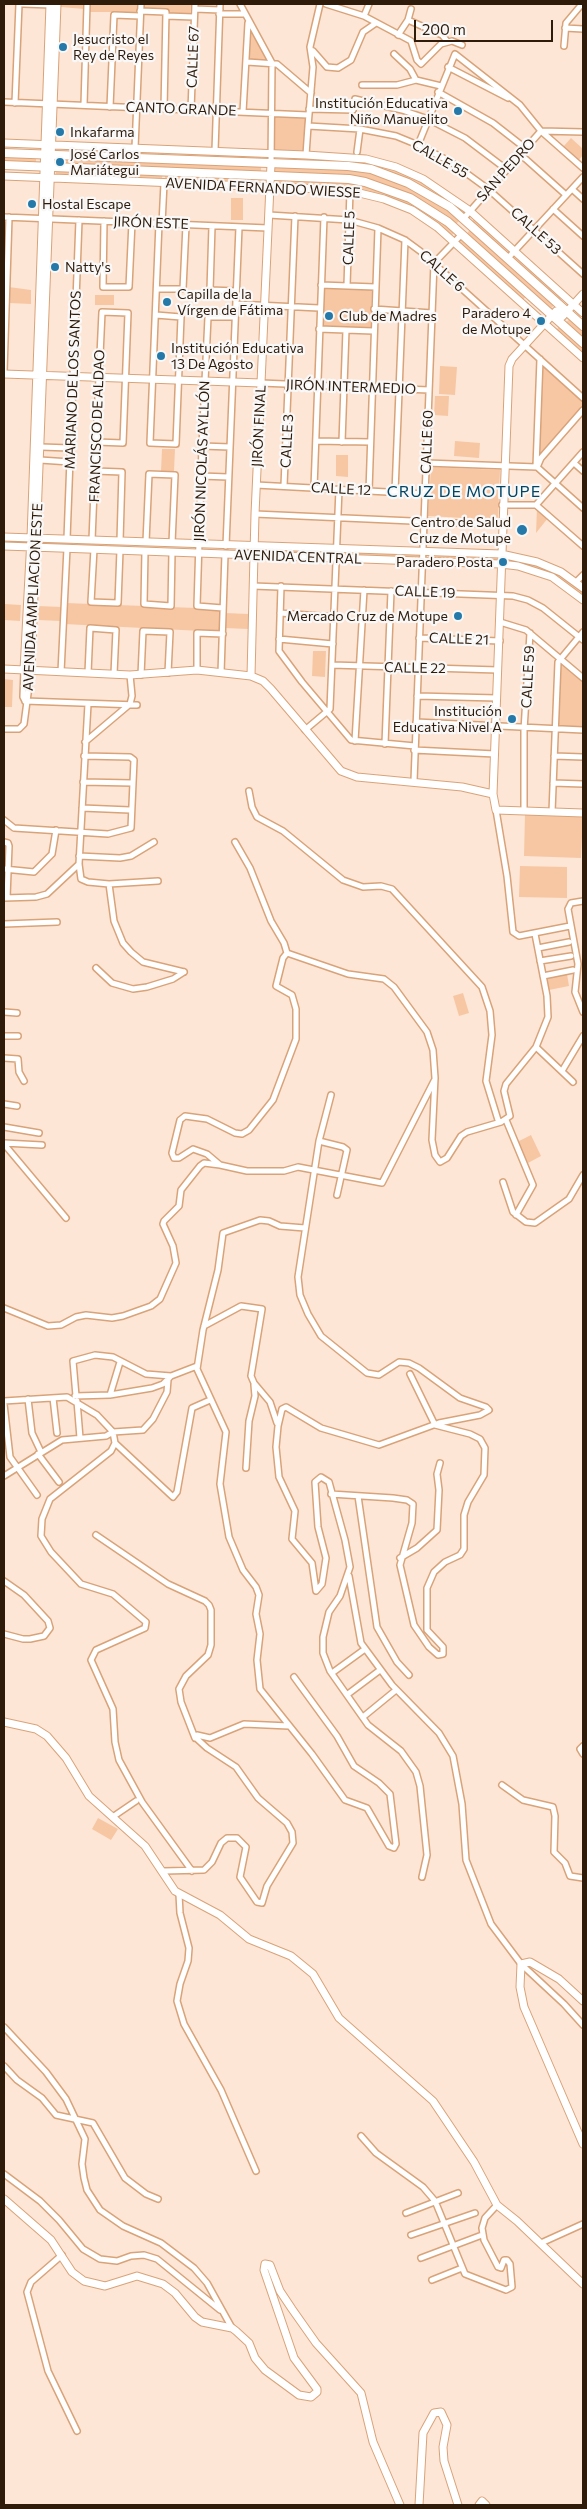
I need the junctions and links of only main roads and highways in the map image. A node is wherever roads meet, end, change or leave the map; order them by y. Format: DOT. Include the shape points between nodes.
graph roads {
  1 [pos="4,153"];
  2 [pos="4,165"];
  3 [pos="583,326"];
  4 [pos="583,343"];
  1 -- 3 [label="main road, AVENIDA FERNANDO WIESSE" via="348,166 371,170 421,189 464,218"];
  2 -- 4 [label="main road, AVENIDA FERNANDO WIESSE" via="366,182 430,209"];
}
